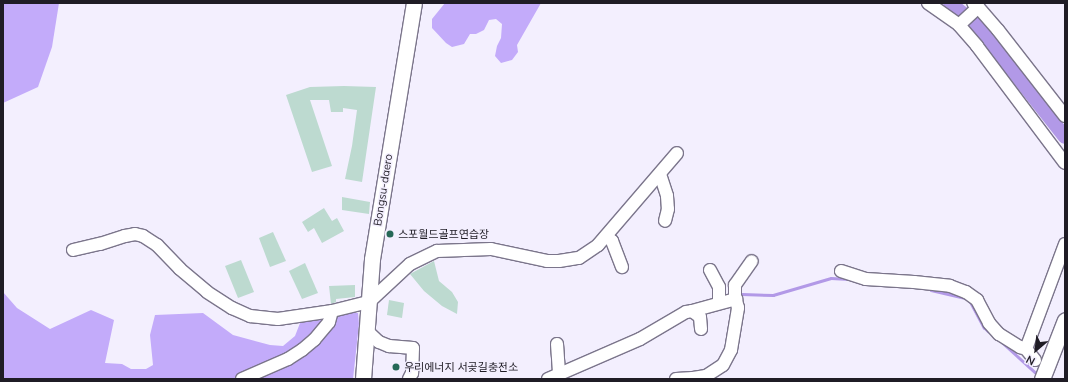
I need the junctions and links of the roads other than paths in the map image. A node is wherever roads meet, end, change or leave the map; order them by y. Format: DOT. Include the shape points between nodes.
graph roads {
  1 [pos="414,3"];
  2 [pos="928,3"];
  3 [pos="976,6"];
  4 [pos="959,24"];
  5 [pos="1065,116"];
  6 [pos="677,153"];
  7 [pos="1065,164"];
  8 [pos="660,174"];
  9 [pos="665,221"];
  10 [pos="606,236"];
  11 [pos="1065,244"];
  12 [pos="73,250"];
  13 [pos="752,261"];
  14 [pos="622,267"];
  15 [pos="710,270"];
  16 [pos="841,271"];
  17 [pos="736,299"];
  18 [pos="369,302"];
  19 [pos="719,302"];
  20 [pos="332,311"];
  21 [pos="692,311"];
  22 [pos="1065,320"];
  23 [pos="701,329"];
  24 [pos="367,331"];
  25 [pos="557,344"];
  26 [pos="1026,348"];
  27 [pos="1041,369"];
  28 [pos="554,377"];
  29 [pos="242,379"];
  30 [pos="363,379"];
  31 [pos="409,379"];
  32 [pos="676,379"];
  1 -- 18 [label="main road, Bongsu-daero" via="372,259"];
  2 -- 4 [label="street"];
  3 -- 4 [label="street"];
  3 -- 5 [label="street" via="998,30"];
  4 -- 7 [label="street"];
  6 -- 8 [label="street"];
  8 -- 9 [label="street" via="667,196 668,209"];
  8 -- 10 [label="street"];
  10 -- 14 [label="street" via="612,241"];
  10 -- 18 [label="street" via="578,258 559,261 547,261 490,249 437,251 410,264"];
  11 -- 26 [label="street"];
  12 -- 20 [label="street" via="135,234 157,245 207,292 250,316 278,319"];
  13 -- 17 [label="street" via="735,285"];
  15 -- 19 [label="street" via="719,287"];
  16 -- 26 [label="street" via="866,279 950,286 966,292 977,300 989,323 999,334"];
  17 -- 19 [label="street"];
  17 -- 32 [label="street" via="738,308 730,350 723,365 706,376"];
  18 -- 20 [label="street"];
  18 -- 24 [label="main road, Bongsu-daero"];
  19 -- 21 [label="street"];
  20 -- 29 [label="street" via="329,322 302,350 288,359"];
  21 -- 23 [label="street" via="700,317"];
  21 -- 28 [label="street" via="640,339"];
  22 -- 27 [label="main road"];
  24 -- 30 [label="main road, Bongsu-daero"];
  24 -- 31 [label="street" via="388,346 413,348 412,373"];
  25 -- 28 [label="street"];
  26 -- 27 [label="street"];
}
